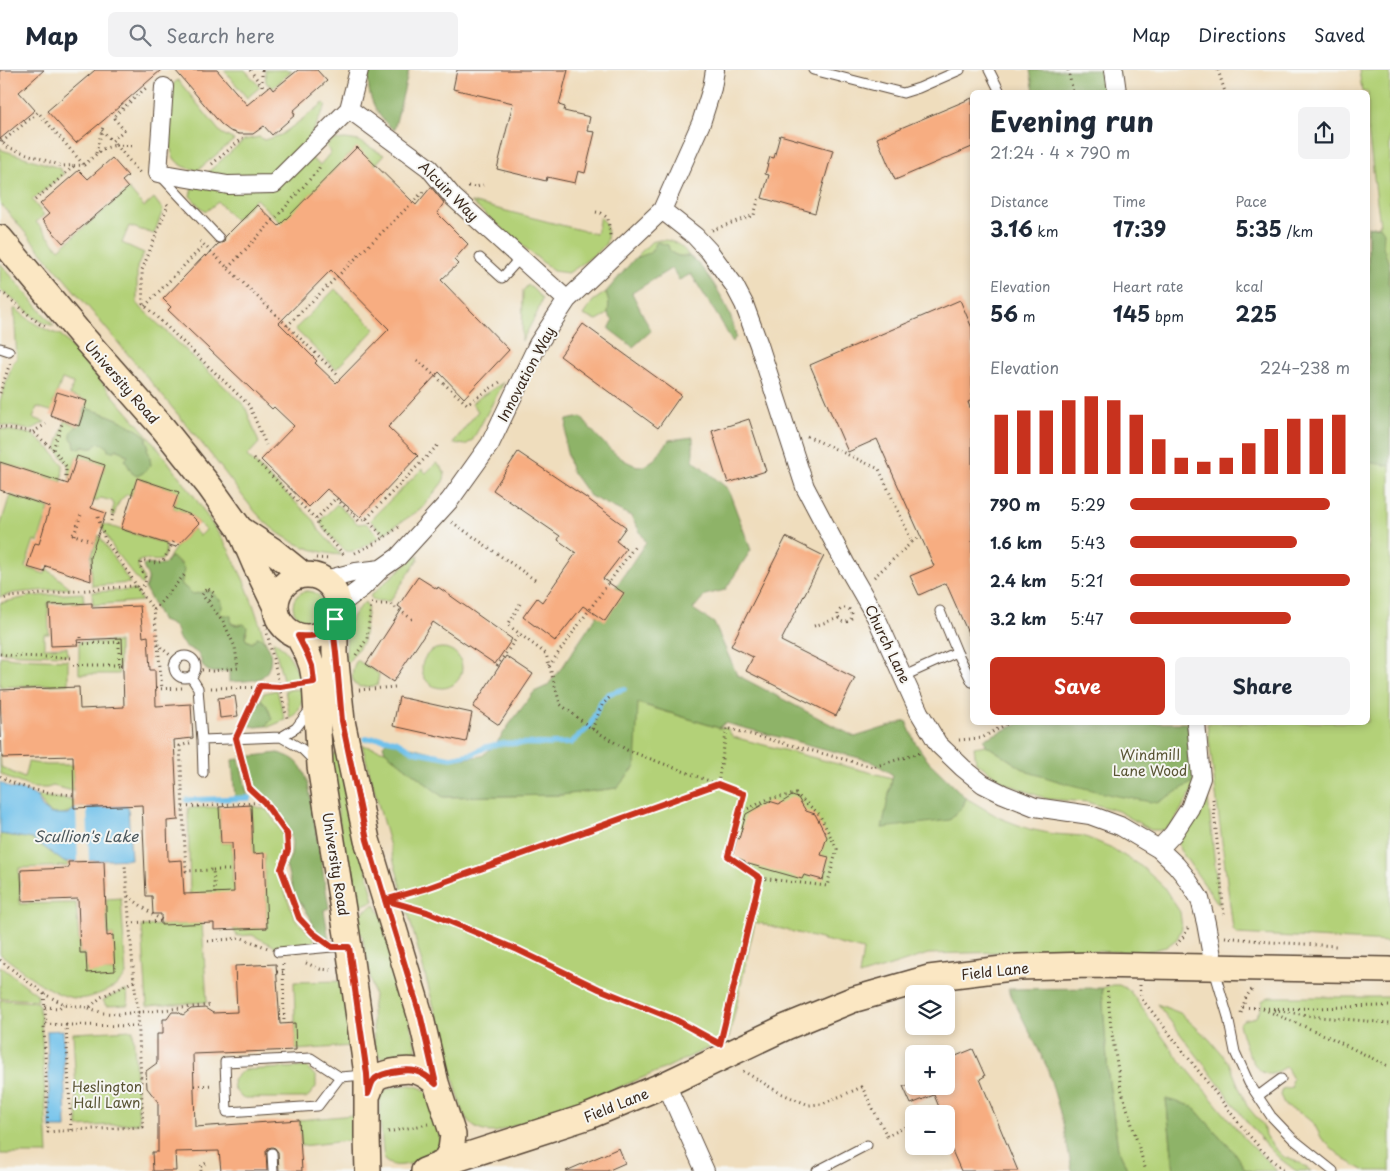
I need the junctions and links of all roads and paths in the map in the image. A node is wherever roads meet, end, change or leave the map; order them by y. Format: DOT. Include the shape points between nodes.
graph roads {
  1 [pos="250,70"];
  2 [pos="262,70"];
  3 [pos="359,70"];
  4 [pos="715,70"];
  5 [pos="813,70"];
  6 [pos="960,70"];
  7 [pos="989,70"];
  8 [pos="1068,70"];
  9 [pos="1114,70"];
  10 [pos="1218,70"];
  11 [pos="157,85"];
  12 [pos="999,90"];
  13 [pos="1073,90"];
  14 [pos="1117,90"];
  15 [pos="1224,90"];
  16 [pos="349,109"];
  17 [pos="243,138"];
  18 [pos="1,141"];
  19 [pos="112,141"];
  20 [pos="116,145"];
  21 [pos="135,146"];
  22 [pos="96,154"];
  23 [pos="75,165"];
  24 [pos="84,165"];
  25 [pos="320,166"];
  26 [pos="150,174"];
  27 [pos="437,178"];
  28 [pos="194,179"];
  29 [pos="759,197"];
  30 [pos="162,198"];
  31 [pos="36,200"];
  32 [pos="662,210"];
  33 [pos="596,212"];
  34 [pos="695,236"];
  35 [pos="0,238"];
  36 [pos="219,238"];
  37 [pos="204,244"];
  38 [pos="216,256"];
  39 [pos="612,256"];
  40 [pos="480,258"];
  41 [pos="520,258"];
  42 [pos="228,268"];
  43 [pos="567,300"];
  44 [pos="145,306"];
  45 [pos="287,326"];
  46 [pos="0,348"];
  47 [pos="9,351"];
  48 [pos="417,360"];
  49 [pos="530,362"];
  50 [pos="338,374"];
  51 [pos="0,393"];
  52 [pos="63,422"];
  53 [pos="46,424"];
  54 [pos="784,426"];
  55 [pos="0,427"];
  56 [pos="33,432"];
  57 [pos="439,444"];
  58 [pos="266,446"];
  59 [pos="53,449"];
  60 [pos="254,459"];
  61 [pos="66,480"];
  62 [pos="114,510"];
  63 [pos="82,512"];
  64 [pos="435,516"];
  65 [pos="98,517"];
  66 [pos="366,518"];
  67 [pos="316,519"];
  68 [pos="111,521"];
  69 [pos="240,529"];
  70 [pos="920,536"];
  71 [pos="384,538"];
  72 [pos="91,541"];
  73 [pos="174,541"];
  74 [pos="912,542"];
  75 [pos="635,546"];
  76 [pos="344,554"];
  77 [pos="354,554"];
  78 [pos="381,569"];
  79 [pos="186,573"];
  80 [pos="314,578"];
  81 [pos="535,580"];
  82 [pos="860,589"];
  83 [pos="139,590"];
  84 [pos="0,600"];
  85 [pos="208,602"];
  86 [pos="520,604"];
  87 [pos="154,610"];
  88 [pos="940,611"];
  89 [pos="269,612"];
  90 [pos="337,612"];
  91 [pos="839,618"];
  92 [pos="415,621"];
  93 [pos="814,626"];
  94 [pos="520,633"];
  95 [pos="298,636"];
  96 [pos="81,637"];
  97 [pos="158,645"];
  98 [pos="957,652"];
  99 [pos="0,654"];
  100 [pos="72,658"];
  101 [pos="176,660"];
  102 [pos="353,660"];
  103 [pos="73,666"];
  104 [pos="497,666"];
  105 [pos="549,667"];
  106 [pos="194,673"];
  107 [pos="904,676"];
  108 [pos="970,678"];
  109 [pos="260,686"];
  110 [pos="280,687"];
  111 [pos="395,687"];
  112 [pos="215,688"];
  113 [pos="156,689"];
  114 [pos="357,690"];
  115 [pos="315,692"];
  116 [pos="611,696"];
  117 [pos="1005,725"];
  118 [pos="1196,725"];
  119 [pos="590,728"];
  120 [pos="290,732"];
  121 [pos="281,737"];
  122 [pos="236,738"];
  123 [pos="202,740"];
  124 [pos="938,744"];
  125 [pos="320,766"];
  126 [pos="203,773"];
  127 [pos="0,776"];
  128 [pos="1201,778"];
  129 [pos="718,784"];
  130 [pos="74,795"];
  131 [pos="264,802"];
  132 [pos="183,807"];
  133 [pos="739,813"];
  134 [pos="1159,849"];
  135 [pos="125,865"];
  136 [pos="213,870"];
  137 [pos="232,870"];
  138 [pos="760,878"];
  139 [pos="215,894"];
  140 [pos="128,896"];
  141 [pos="385,900"];
  142 [pos="1187,920"];
  143 [pos="1225,920"];
  144 [pos="129,923"];
  145 [pos="1226,929"];
  146 [pos="208,941"];
  147 [pos="1345,946"];
  148 [pos="341,947"];
  149 [pos="1171,948"];
  150 [pos="280,953"];
  151 [pos="0,960"];
  152 [pos="1106,965"];
  153 [pos="1139,965"];
  154 [pos="1214,967"];
  155 [pos="1390,970"];
  156 [pos="277,972"];
  157 [pos="283,972"];
  158 [pos="352,972"];
  159 [pos="134,981"];
  160 [pos="44,994"];
  161 [pos="64,1004"];
  162 [pos="212,1005"];
  163 [pos="1390,1006"];
  164 [pos="45,1007"];
  165 [pos="1243,1007"];
  166 [pos="89,1008"];
  167 [pos="1261,1008"];
  168 [pos="138,1012"];
  169 [pos="284,1023"];
  170 [pos="1390,1023"];
  171 [pos="46,1024"];
  172 [pos="66,1025"];
  173 [pos="138,1026"];
  174 [pos="722,1034"];
  175 [pos="711,1039"];
  176 [pos="740,1063"];
  177 [pos="1390,1067"];
  178 [pos="340,1077"];
  179 [pos="1281,1079"];
  180 [pos="226,1084"];
  181 [pos="367,1084"];
  182 [pos="436,1084"];
  183 [pos="666,1084"];
  184 [pos="194,1086"];
  185 [pos="1258,1096"];
  186 [pos="451,1128"];
  187 [pos="905,1128"];
  188 [pos="72,1130"];
  189 [pos="867,1145"];
  190 [pos="484,1150"];
  191 [pos="272,1153"];
  192 [pos="364,1158"];
  193 [pos="208,1162"];
  194 [pos="434,1167"];
  195 [pos="201,1171"];
  196 [pos="273,1171"];
  197 [pos="705,1171"];
  198 [pos="817,1171"];
  199 [pos="1146,1171"];
  200 [pos="1285,1171"];
  201 [pos="1333,1171"];
  1 -- 2 [label="path" via="262,86"];
  3 -- 16 [label="street"];
  4 -- 32 [label="street, Innovation Way" via="700,123"];
  5 -- 6 [label="lane" via="902,93"];
  7 -- 12 [label="lane"];
  8 -- 13 [label="path"];
  9 -- 14 [label="street"];
  10 -- 15 [label="path"];
  11 -- 19 [label="path" via="113,117 124,130"];
  11 -- 26 [label="street"];
  16 -- 27 [label="street, Alcuin Way" via="429,168"];
  16 -- 28 [label="street" via="274,184 228,185"];
  17 -- 28 [label="path"];
  18 -- 23 [label="path" via="7,147 62,166"];
  18 -- 24 [label="path" via="38,112"];
  19 -- 20 [label="path"];
  19 -- 22 [label="path" via="102,128"];
  20 -- 21 [label="path"];
  20 -- 22 [label="path" via="102,148"];
  20 -- 26 [label="path"];
  22 -- 24 [label="path"];
  23 -- 24 [label="path"];
  23 -- 31 [label="path"];
  25 -- 42 [label="path"];
  26 -- 28 [label="street"];
  26 -- 36 [label="lane"];
  27 -- 41 [label="street, Alcuin Way" via="453,197"];
  27 -- 45 [label="path"];
  29 -- 34 [label="path" via="754,216"];
  30 -- 44 [label="path" via="168,205 142,270"];
  32 -- 34 [label="street, Church Lane"];
  32 -- 39 [label="street, Innovation Way"];
  33 -- 39 [label="path" via="608,218"];
  34 -- 54 [label="street, Church Lane" via="722,267 744,304 760,344"];
  35 -- 69 [label="street, University Road" via="163,428"];
  37 -- 44 [label="path"];
  38 -- 42 [label="path"];
  39 -- 43 [label="street, Innovation Way"];
  40 -- 41 [label="lane" via="502,278"];
  41 -- 43 [label="street, Alcuin Way"];
  42 -- 45 [label="path"];
  43 -- 49 [label="street, Innovation Way"];
  44 -- 58 [label="path" via="249,405"];
  45 -- 50 [label="path"];
  46 -- 47 [label="lane"];
  47 -- 51 [label="path" via="12,359"];
  48 -- 49 [label="path" via="467,404"];
  49 -- 64 [label="street, Innovation Way" via="490,444"];
  52 -- 59 [label="path"];
  53 -- 56 [label="path"];
  54 -- 74 [label="path" via="879,469"];
  54 -- 82 [label="street, Church Lane" via="805,487"];
  55 -- 56 [label="path"];
  56 -- 59 [label="path"];
  57 -- 66 [label="path"];
  59 -- 61 [label="path" via="66,466"];
  60 -- 67 [label="path"];
  62 -- 68 [label="path"];
  63 -- 72 [label="path" via="73,535"];
  64 -- 71 [label="path" via="422,512"];
  64 -- 78 [label="street, Innovation Way" via="398,557"];
  64 -- 81 [label="path"];
  65 -- 83 [label="path" via="105,540"];
  66 -- 67 [label="path" via="359,521 336,498"];
  66 -- 71 [label="path"];
  67 -- 76 [label="path"];
  69 -- 80 [label="street, University Road"];
  69 -- 89 [label="street, University Road" via="255,564"];
  70 -- 74 [label="path"];
  71 -- 77 [label="path"];
  73 -- 83 [label="path" via="163,562 141,562 146,579"];
  74 -- 82 [label="path"];
  75 -- 105 [label="path"];
  78 -- 80 [label="street"];
  78 -- 90 [label="street, Innovation Way"];
  79 -- 87 [label="path"];
  80 -- 89 [label="street" via="289,580 279,591"];
  80 -- 90 [label="street" via="334,591"];
  82 -- 107 [label="street, Church Lane"];
  83 -- 84 [label="path" via="133,586"];
  83 -- 87 [label="path"];
  85 -- 106 [label="path" via="224,621 235,647 238,668"];
  86 -- 94 [label="path" via="508,625"];
  87 -- 97 [label="path"];
  88 -- 98 [label="lane"];
  89 -- 95 [label="street" via="276,614 291,633"];
  89 -- 110 [label="path"];
  90 -- 95 [label="street" via="326,631 312,637"];
  90 -- 141 [label="street" via="334,636 342,721 367,840"];
  91 -- 91 [label="path" via="841,609 848,609 851,613 847,622"];
  91 -- 93 [label="path"];
  92 -- 102 [label="path" via="390,604 371,604 367,639"];
  94 -- 104 [label="path"];
  94 -- 105 [label="path" via="546,654"];
  95 -- 115 [label="street, University Road" via="312,666"];
  96 -- 103 [label="path" via="81,644 119,642 121,665"];
  97 -- 101 [label="path"];
  97 -- 113 [label="path" via="164,688"];
  98 -- 107 [label="lane"];
  98 -- 108 [label="lane"];
  99 -- 100 [label="path"];
  101 -- 106 [label="lane" via="190,657 195,662"];
  101 -- 106 [label="lane" via="174,668 177,675 185,679"];
  105 -- 119 [label="path" via="560,704"];
  106 -- 123 [label="lane"];
  107 -- 124 [label="street, Church Lane" via="919,712"];
  109 -- 110 [label="path"];
  109 -- 112 [label="path"];
  109 -- 122 [label="path"];
  110 -- 115 [label="path"];
  110 -- 120 [label="path"];
  111 -- 114 [label="path"];
  115 -- 120 [label="lane" via="296,728"];
  115 -- 125 [label="street, University Road"];
  116 -- 119 [label="path" via="602,705"];
  117 -- 124 [label="path" via="982,738"];
  118 -- 128 [label="street"];
  119 -- 129 [label="path" via="627,750"];
  120 -- 121 [label="lane"];
  121 -- 122 [label="lane"];
  121 -- 125 [label="lane" via="302,748"];
  122 -- 123 [label="lane"];
  122 -- 131 [label="path" via="249,788"];
  123 -- 126 [label="lane"];
  123 -- 132 [label="path" via="180,746"];
  124 -- 129 [label="path" via="919,754 873,768 727,728"];
  124 -- 134 [label="street, Church Lane" via="983,784 1003,794 1035,807 1090,815 1120,826"];
  125 -- 148 [label="street, University Road"];
  127 -- 130 [label="path" via="30,789"];
  128 -- 134 [label="street" via="1190,808"];
  128 -- 143 [label="path" via="1211,777"];
  129 -- 133 [label="path" via="744,794"];
  129 -- 141 [label="path"];
  131 -- 132 [label="path"];
  131 -- 148 [label="path" via="287,834 288,850 281,869 299,918 313,933"];
  132 -- 136 [label="path" via="186,871"];
  133 -- 138 [label="path" via="728,856"];
  133 -- 138 [label="path" via="768,799 796,794 819,814 837,849 827,886"];
  134 -- 154 [label="street, Church Lane" via="1176,865 1200,899"];
  135 -- 140 [label="path"];
  136 -- 137 [label="path"];
  136 -- 139 [label="path"];
  138 -- 174 [label="path"];
  140 -- 144 [label="path"];
  140 -- 144 [label="path" via="164,921"];
  141 -- 175 [label="path" via="427,912 518,950 599,989 676,1020"];
  141 -- 182 [label="street" via="421,1018"];
  142 -- 149 [label="path" via="1184,936"];
  144 -- 159 [label="path"];
  145 -- 147 [label="path" via="1228,937"];
  146 -- 150 [label="path" via="242,938"];
  148 -- 150 [label="lane"];
  148 -- 158 [label="street, University Road"];
  150 -- 157 [label="path"];
  150 -- 158 [label="path" via="320,969"];
  151 -- 160 [label="path"];
  152 -- 153 [label="street, Field Lane"];
  152 -- 183 [label="street, Field Lane" via="1019,967 929,978 852,1000 786,1027"];
  152 -- 199 [label="path" via="1111,1028 1121,1088"];
  153 -- 154 [label="street, Field Lane"];
  153 -- 200 [label="path" via="1141,998 1238,1122"];
  154 -- 155 [label="street, Field Lane"];
  154 -- 185 [label="lane" via="1235,1052"];
  156 -- 157 [label="path"];
  157 -- 169 [label="path"];
  158 -- 181 [label="street, University Road"];
  159 -- 166 [label="path" via="101,997"];
  159 -- 168 [label="path"];
  160 -- 161 [label="path"];
  160 -- 164 [label="path"];
  161 -- 164 [label="path" via="59,1008"];
  161 -- 166 [label="path"];
  162 -- 168 [label="path"];
  163 -- 167 [label="path"];
  164 -- 171 [label="path"];
  165 -- 167 [label="path"];
  166 -- 168 [label="path" via="103,1013"];
  167 -- 170 [label="path"];
  167 -- 177 [label="path"];
  168 -- 173 [label="path"];
  171 -- 172 [label="path"];
  171 -- 188 [label="path" via="48,1132"];
  172 -- 173 [label="path"];
  172 -- 188 [label="path"];
  173 -- 188 [label="path" via="143,1127"];
  176 -- 187 [label="path" via="744,1071 756,1080 809,1105 822,1104 862,1087 888,1136"];
  178 -- 180 [label="lane" via="311,1058 225,1062"];
  178 -- 180 [label="lane" via="318,1106 227,1112"];
  178 -- 181 [label="lane"];
  179 -- 185 [label="lane"];
  180 -- 184 [label="path"];
  181 -- 182 [label="street" via="380,1075 403,1070 427,1075"];
  181 -- 192 [label="street, University Road"];
  182 -- 186 [label="street"];
  183 -- 190 [label="street, Field Lane" via="589,1116"];
  183 -- 197 [label="street"];
  185 -- 201 [label="lane" via="1271,1116 1293,1139"];
  186 -- 190 [label="street" via="459,1141"];
  186 -- 192 [label="path"];
  186 -- 194 [label="street" via="451,1150"];
  189 -- 198 [label="lane"];
  190 -- 194 [label="street, Field Lane"];
  191 -- 196 [label="lane"];
  193 -- 195 [label="path" via="200,1167"];
}
